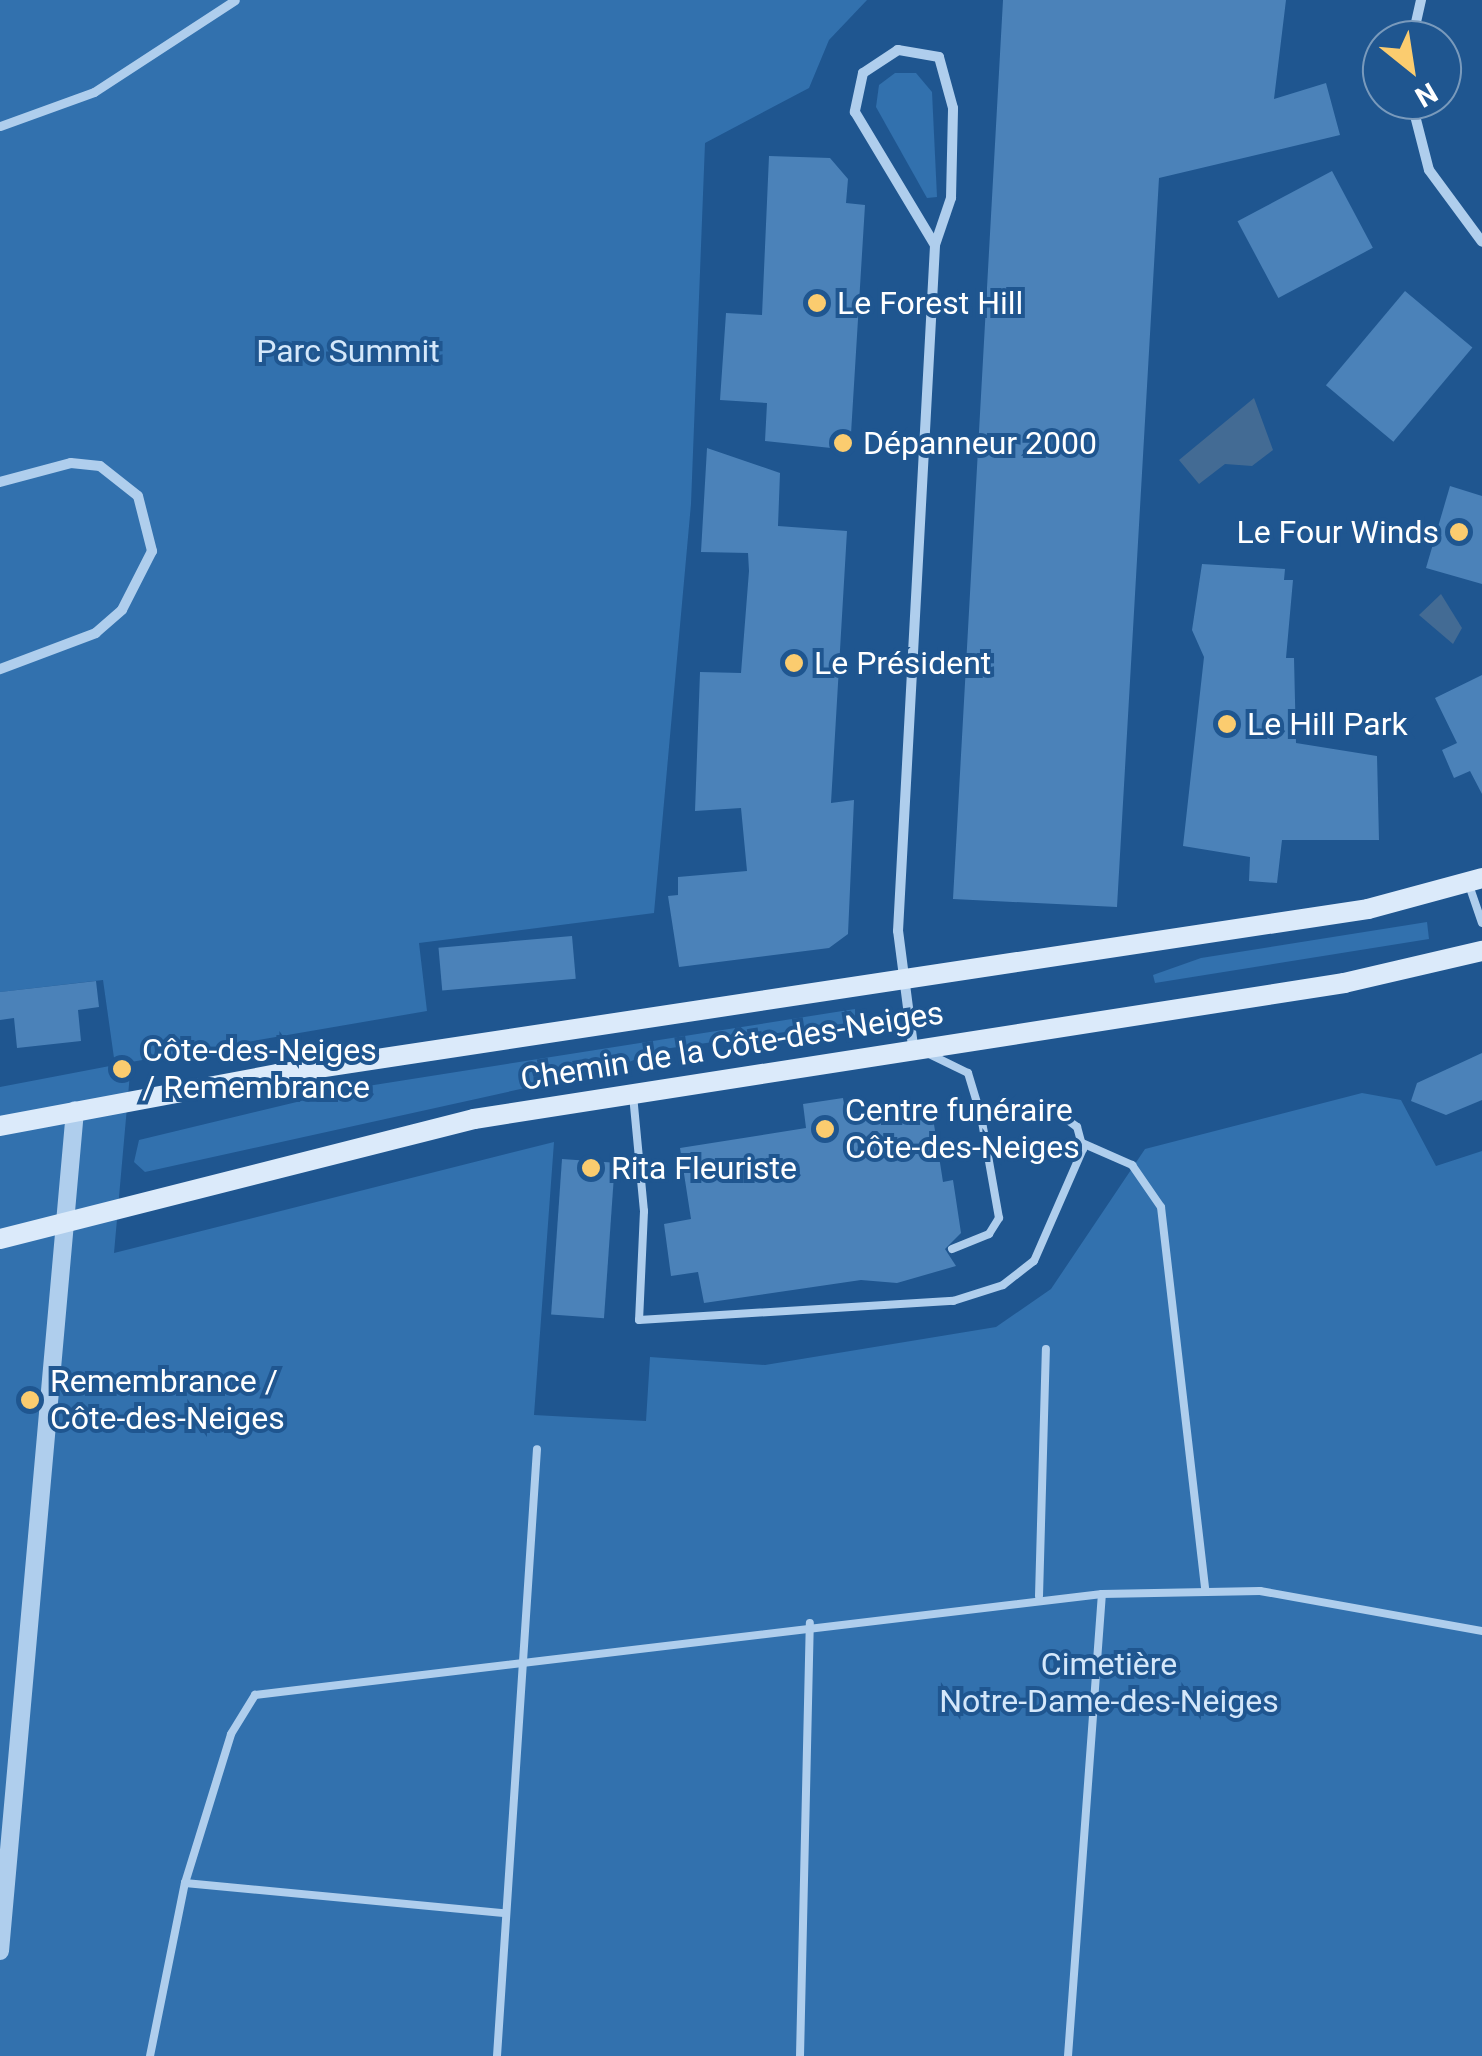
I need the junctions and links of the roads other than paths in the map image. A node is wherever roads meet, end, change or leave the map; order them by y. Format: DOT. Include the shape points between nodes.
graph roads {
  1 [pos="235,0"];
  2 [pos="1416,120"];
  3 [pos="0,126"];
  4 [pos="1482,242"];
  5 [pos="936,245"];
  6 [pos="0,482"];
  7 [pos="0,669"];
  8 [pos="1475,881"];
  9 [pos="1482,923"];
  10 [pos="1482,951"];
  11 [pos="902,979"];
  12 [pos="913,1046"];
  13 [pos="632,1091"];
  14 [pos="75,1110"];
  15 [pos="981,1116"];
  16 [pos="0,1126"];
  17 [pos="1082,1143"];
  18 [pos="69,1219"];
  19 [pos="0,1239"];
  20 [pos="952,1249"];
  21 [pos="1046,1349"];
  22 [pos="537,1448"];
  23 [pos="1204,1590"];
  24 [pos="1102,1594"];
  25 [pos="1039,1596"];
  26 [pos="810,1623"];
  27 [pos="1482,1631"];
  28 [pos="517,1666"];
  29 [pos="184,1883"];
  30 [pos="504,1913"];
  31 [pos="0,1951"];
  32 [pos="150,2056"];
  33 [pos="497,2056"];
  34 [pos="800,2056"];
  35 [pos="1068,2056"];
  1 -- 3 [label="street" via="94,92"];
  2 -- 4 [label="street" via="1429,170"];
  5 -- 5 [label="street" via="951,198 951,80 931,52 898,50 862,73 856,112"];
  5 -- 11 [label="street"];
  6 -- 7 [label="street" via="71,464 100,466 138,496 152,552 132,595 96,633"];
  8 -- 9 [label="lane"];
  8 -- 11 [label="main road, Chemin de la Côte-des-Neiges" via="1297,921"];
  10 -- 12 [label="main road, Chemin de la Côte-des-Neiges" via="1344,983"];
  11 -- 12 [label="street"];
  11 -- 14 [label="main road, Chemin de la Côte-des-Neiges"];
  12 -- 13 [label="main road, Chemin de la Côte-des-Neiges"];
  12 -- 15 [label="lane" via="968,1073"];
  13 -- 17 [label="lane" via="644,1210 639,1320 911,1306 988,1292 1047,1245"];
  13 -- 18 [label="main road, Chemin de la Côte-des-Neiges" via="423,1130"];
  14 -- 16 [label="main road, Chemin de la Côte-des-Neiges"];
  14 -- 18 [label="street"];
  15 -- 17 [label="lane" via="1053,1109"];
  15 -- 20 [label="lane" via="1000,1218 988,1234"];
  17 -- 23 [label="lane" via="1132,1165 1161,1207"];
  18 -- 19 [label="main road, Chemin de la Côte-des-Neiges"];
  18 -- 31 [label="street"];
  21 -- 25 [label="lane"];
  22 -- 28 [label="lane"];
  23 -- 24 [label="lane"];
  23 -- 27 [label="lane" via="1348,1603"];
  24 -- 25 [label="lane"];
  24 -- 35 [label="lane"];
  25 -- 26 [label="lane"];
  26 -- 28 [label="lane"];
  26 -- 34 [label="lane"];
  28 -- 29 [label="lane" via="256,1695 231,1734"];
  28 -- 30 [label="lane"];
  29 -- 30 [label="lane"];
  29 -- 32 [label="lane"];
  30 -- 33 [label="lane"];
}
